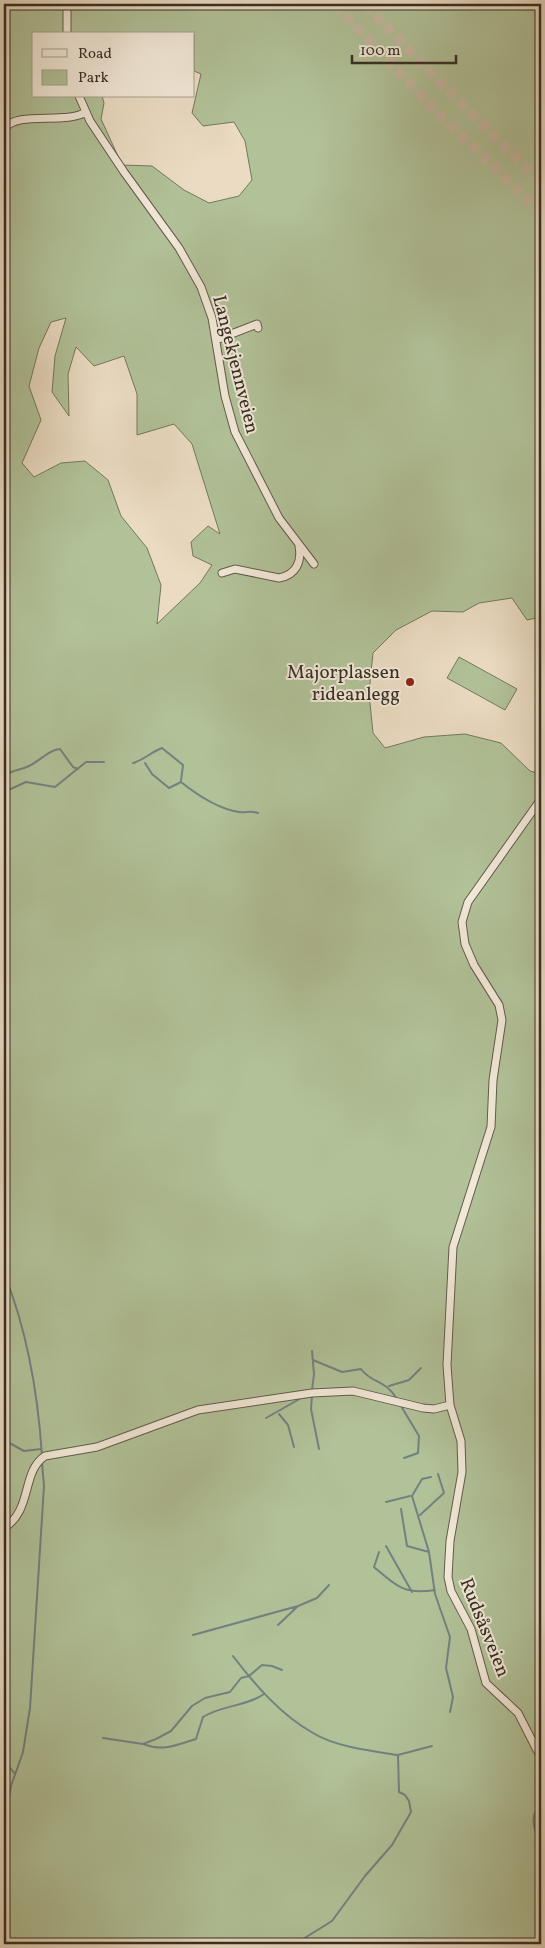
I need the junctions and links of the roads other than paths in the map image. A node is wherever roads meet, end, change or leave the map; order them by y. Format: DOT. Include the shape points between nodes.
graph roads {
  1 [pos="67,4"];
  2 [pos="67,32"];
  3 [pos="80,98"];
  4 [pos="86,112"];
  5 [pos="4,135"];
  6 [pos="258,328"];
  7 [pos="216,340"];
  8 [pos="299,546"];
  9 [pos="314,564"];
  10 [pos="222,573"];
  11 [pos="541,799"];
  12 [pos="450,1405"];
  13 [pos="4,1528"];
  14 [pos="541,1758"];
  1 -- 2 [label="street"];
  3 -- 4 [label="street, Langekjennveien"];
  4 -- 5 [label="street" via="77,118 12,122 4,129"];
  4 -- 7 [label="street, Langekjennveien" via="124,172 179,248 200,287 212,318"];
  6 -- 7 [label="street" via="257,324"];
  7 -- 8 [label="street, Langekjennveien" via="225,396 235,432 279,518"];
  8 -- 9 [label="street, Langekjennveien"];
  8 -- 10 [label="street" via="299,564 284,577 235,569"];
  11 -- 12 [label="street, Rudsåsveien" via="468,902 462,922 468,952 499,1005 502,1020 493,1080 491,1127 453,1247 448,1347"];
  12 -- 13 [label="street" via="423,1408 340,1390 190,1412 98,1447 45,1456 33,1470 20,1513"];
  12 -- 14 [label="street, Rudsåsveien" via="460,1433 462,1456 450,1541 450,1586 471,1629 486,1682 518,1713"];
}
